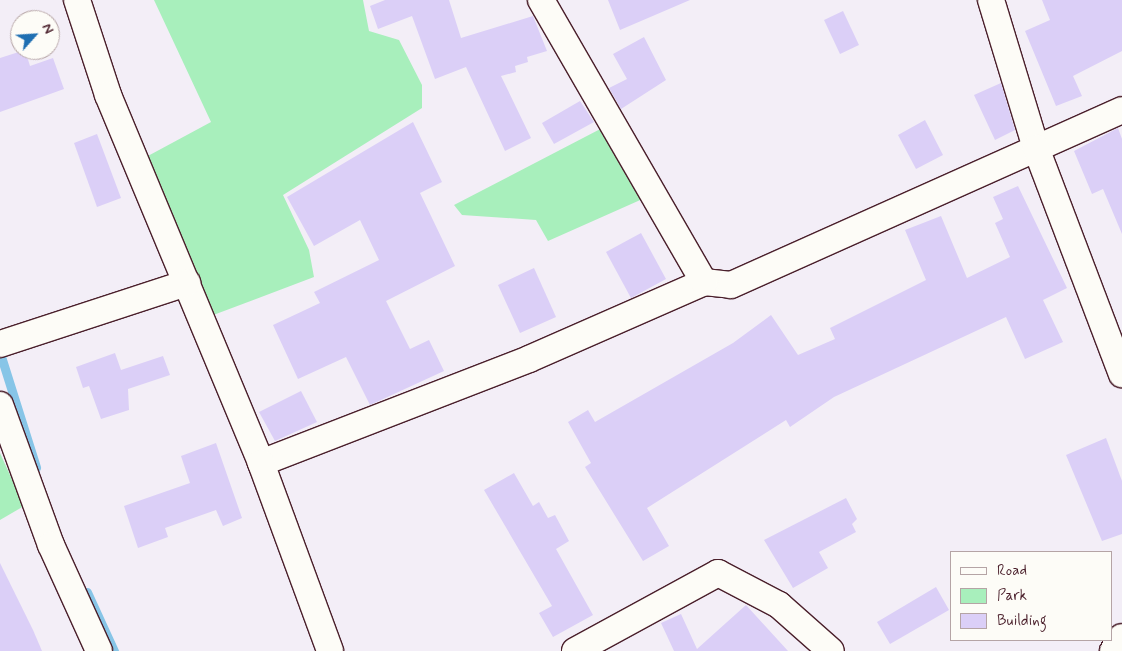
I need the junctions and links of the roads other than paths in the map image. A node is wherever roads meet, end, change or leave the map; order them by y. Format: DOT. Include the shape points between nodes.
graph roads {
  1 [pos="77,0"];
  2 [pos="541,0"];
  3 [pos="991,0"];
  4 [pos="1122,110"];
  5 [pos="1036,148"];
  6 [pos="704,282"];
  7 [pos="187,283"];
  8 [pos="0,344"];
  9 [pos="1122,374"];
  10 [pos="0,405"];
  11 [pos="261,463"];
  12 [pos="1122,638"];
  13 [pos="99,651"];
  14 [pos="330,651"];
  15 [pos="575,651"];
  16 [pos="830,651"];
  17 [pos="1114,651"];
  1 -- 7 [label="street" via="108,95"];
  2 -- 6 [label="street"];
  3 -- 5 [label="street"];
  4 -- 5 [label="street"];
  5 -- 6 [label="street" via="731,285"];
  5 -- 9 [label="street"];
  6 -- 11 [label="street" via="529,359"];
  7 -- 8 [label="street"];
  7 -- 11 [label="street"];
  10 -- 13 [label="street" via="51,544"];
  11 -- 14 [label="street"];
  12 -- 17 [label="street"];
  15 -- 16 [label="street" via="718,573 779,605"];
}
